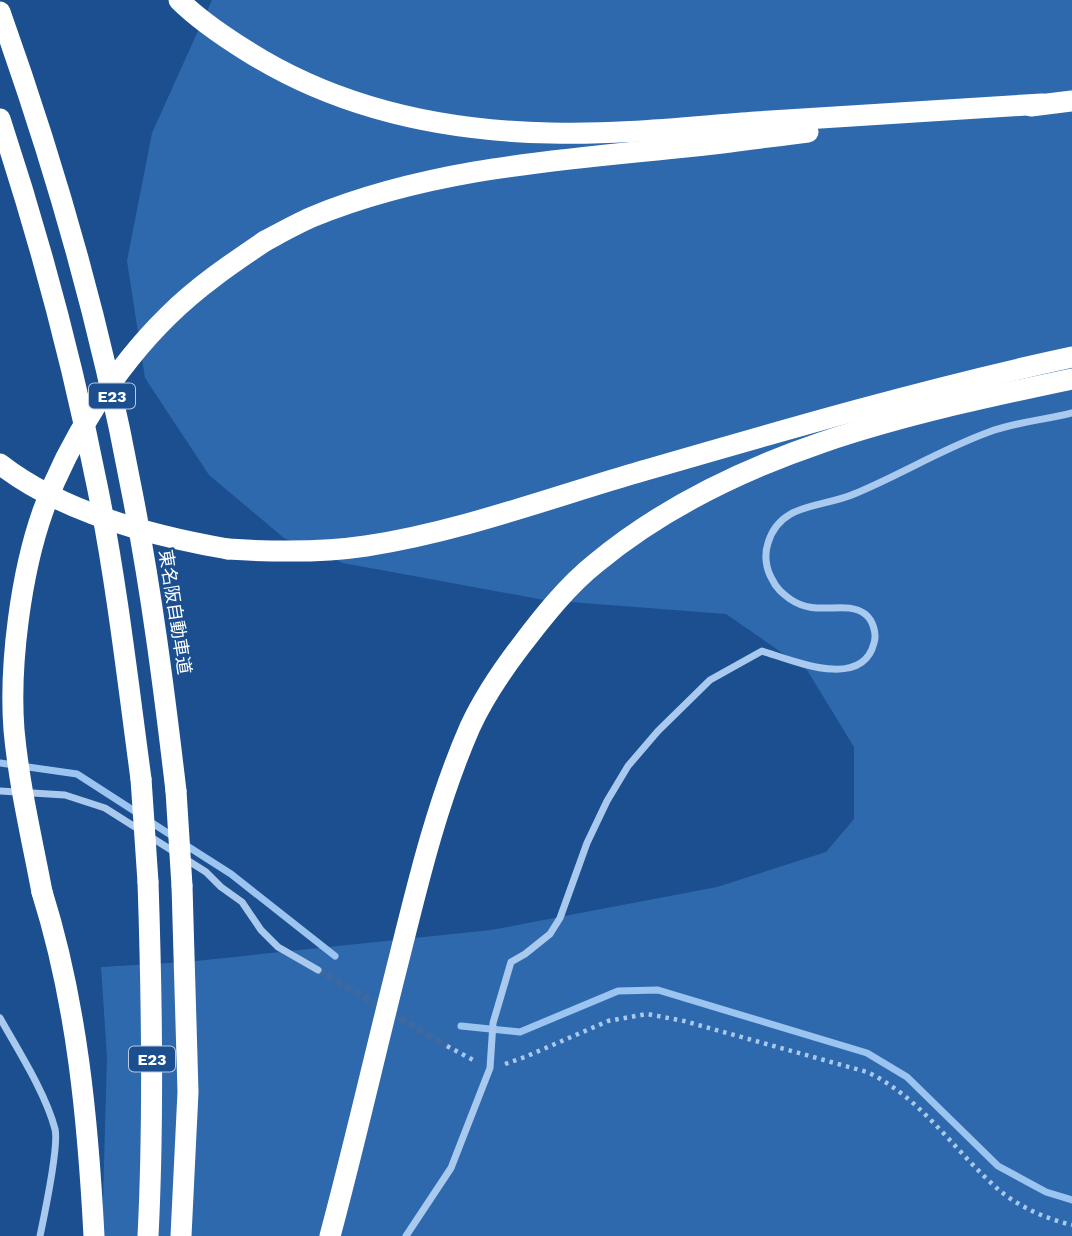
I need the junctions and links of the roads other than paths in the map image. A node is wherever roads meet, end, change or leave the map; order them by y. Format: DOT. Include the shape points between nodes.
graph roads {
  1 [pos="179,0"];
  2 [pos="0,12"];
  3 [pos="1072,101"];
  4 [pos="1042,104"];
  5 [pos="0,119"];
  6 [pos="1072,357"];
  7 [pos="1072,379"];
  8 [pos="1072,413"];
  9 [pos="0,464"];
  10 [pos="0,791"];
  11 [pos="318,970"];
  12 [pos="0,1018"];
  13 [pos="40,1236"];
  14 [pos="94,1236"];
  15 [pos="148,1236"];
  16 [pos="181,1236"];
  17 [pos="330,1236"];
  18 [pos="406,1236"];
  1 -- 4 [label="highway" via="270,66 375,109 422,121 550,133"];
  2 -- 16 [label="highway, 東名阪自動車道 / E23, bridge" via="48,160 108,377 150,590 176,791 182,886 188,1091"];
  3 -- 4 [label="highway"];
  4 -- 14 [label="highway, bridge" via="573,157 410,185 309,218 265,241 198,289 133,354 95,407 43,510 31,553 14,664 14,729 21,782 74,1028"];
  5 -- 15 [label="highway, E23, bridge" via="74,380 116,590 141,779 148,882 152,1102"];
  6 -- 9 [label="highway, bridge" via="988,375 493,517 414,537 307,552 228,550 176,540 125,525 43,491"];
  7 -- 17 [label="highway" via="860,429 772,460 718,485 639,532 594,564 539,621 502,671 472,724 433,827"];
  8 -- 18 [label="street" via="993,430 853,495 805,506 782,518 766,552 768,572 776,587 801,607 864,613 873,624 874,645 852,668 841,671 762,651 710,680 628,766 587,843 560,918 550,934 511,962 493,1023 490,1068 451,1168"];
  10 -- 11 [label="street" via="65,794 105,808 206,872 242,902 278,947"];
  12 -- 13 [label="street" via="34,1079 56,1132"];
}
